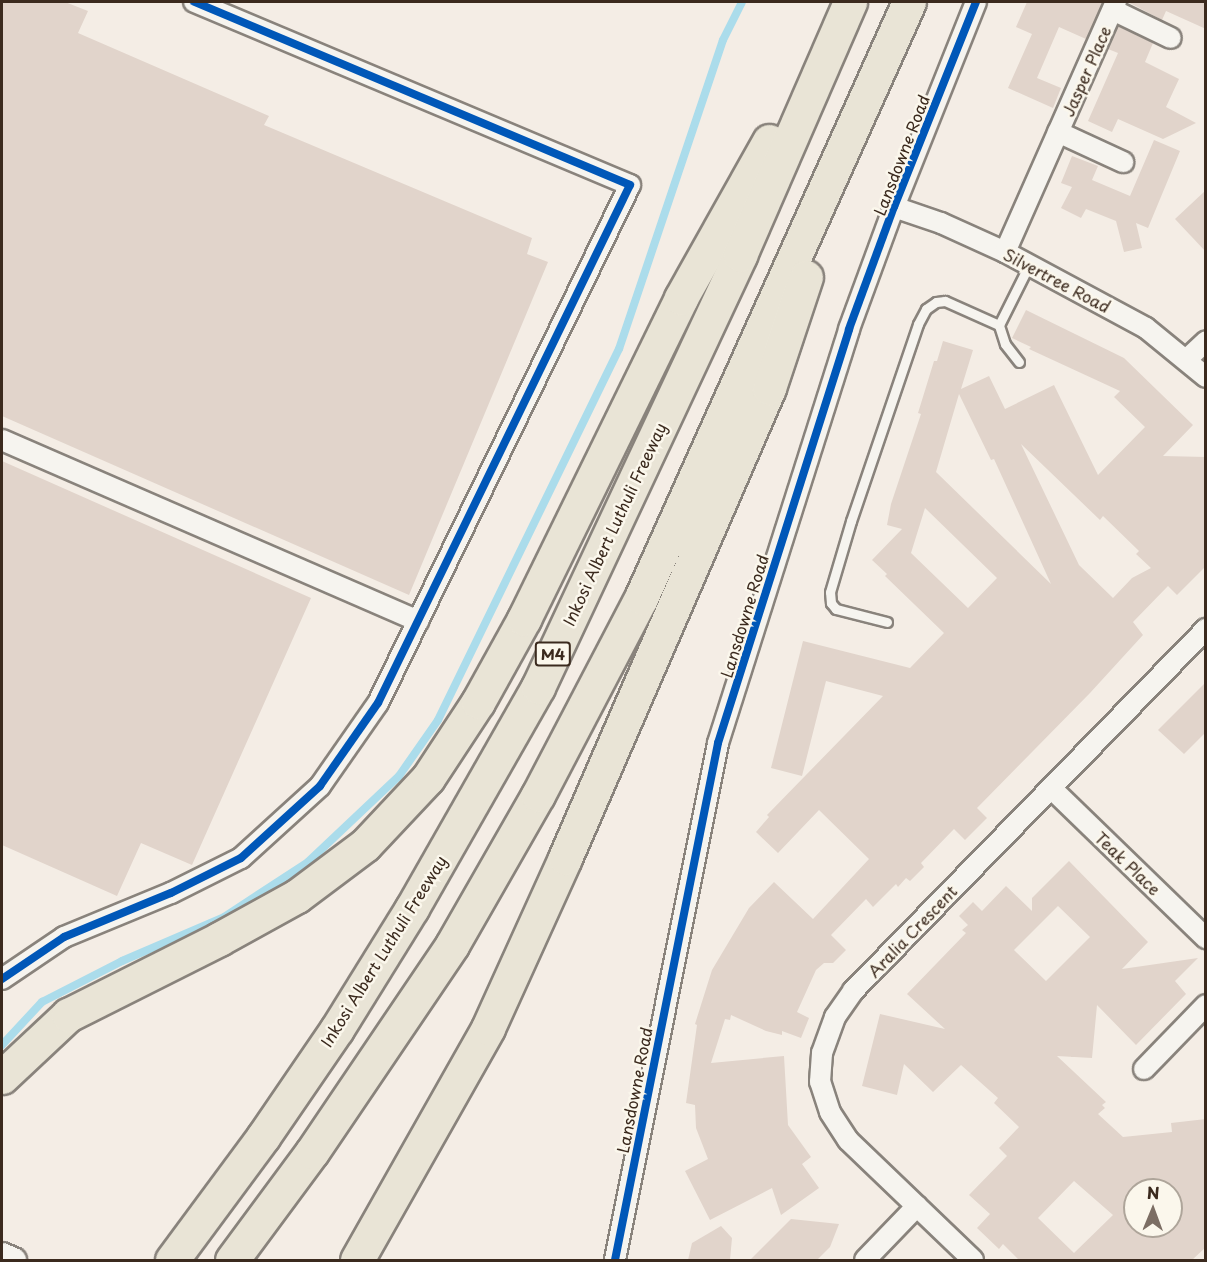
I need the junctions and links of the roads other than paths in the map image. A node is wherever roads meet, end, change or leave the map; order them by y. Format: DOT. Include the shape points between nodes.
graph roads {
  1 [pos="194,2"];
  2 [pos="848,2"];
  3 [pos="909,2"];
  4 [pos="976,2"];
  5 [pos="1114,6"];
  6 [pos="1171,38"];
  7 [pos="867,96"];
  8 [pos="1058,132"];
  9 [pos="1123,162"];
  10 [pos="894,207"];
  11 [pos="1005,252"];
  12 [pos="1029,265"];
  13 [pos="999,325"];
  14 [pos="1206,341"];
  15 [pos="1187,359"];
  16 [pos="1019,362"];
  17 [pos="1206,377"];
  18 [pos="2,440"];
  19 [pos="418,621"];
  20 [pos="887,622"];
  21 [pos="1206,629"];
  22 [pos="1051,788"];
  23 [pos="1206,938"];
  24 [pos="2,979"];
  25 [pos="1206,1005"];
  26 [pos="1144,1069"];
  27 [pos="2,1077"];
  28 [pos="917,1206"];
  29 [pos="2,1255"];
  30 [pos="14,1260"];
  31 [pos="172,1260"];
  32 [pos="232,1260"];
  33 [pos="357,1260"];
  34 [pos="615,1260"];
  35 [pos="865,1260"];
  36 [pos="972,1260"];
  1 -- 19 [label="street" via="630,185"];
  2 -- 27 [label="highway" via="681,298 524,619 478,702 428,778 365,845 297,896 68,1015"];
  2 -- 31 [label="highway, Inkosi Albert Luthuli Freeway / M4" via="740,255 538,687 412,908 337,1029"];
  3 -- 7 [label="highway"];
  4 -- 10 [label="street, Lansdowne Road"];
  5 -- 6 [label="street, Jasper Place"];
  5 -- 8 [label="street, Jasper Place"];
  7 -- 32 [label="highway" via="641,598 538,795 452,945 312,1152"];
  7 -- 33 [label="highway" via="769,388 566,858 488,1028"];
  8 -- 9 [label="street, Jasper Place"];
  8 -- 11 [label="street, Jasper Place"];
  10 -- 11 [label="street, Silvertree Road"];
  10 -- 34 [label="street, Lansdowne Road" via="846,340 718,743"];
  11 -- 12 [label="street, Silvertree Road"];
  12 -- 13 [label="lane"];
  12 -- 15 [label="street, Silvertree Road" via="1146,328"];
  13 -- 16 [label="lane" via="1005,344"];
  13 -- 20 [label="lane" via="945,302 936,302 926,309 918,324 830,592 836,609"];
  14 -- 15 [label="street"];
  15 -- 17 [label="street, Silvertree Road"];
  18 -- 19 [label="street"];
  19 -- 24 [label="street" via="378,704 320,786 242,858 171,893 64,937"];
  21 -- 22 [label="street, Aralia Crescent"];
  22 -- 23 [label="street, Teak Place"];
  22 -- 28 [label="street, Aralia Crescent" via="854,991 835,1017 822,1053 820,1082 830,1112 848,1140"];
  25 -- 26 [label="street"];
  28 -- 35 [label="street"];
  28 -- 36 [label="street, Aralia Crescent"];
  29 -- 30 [label="street"];
}
